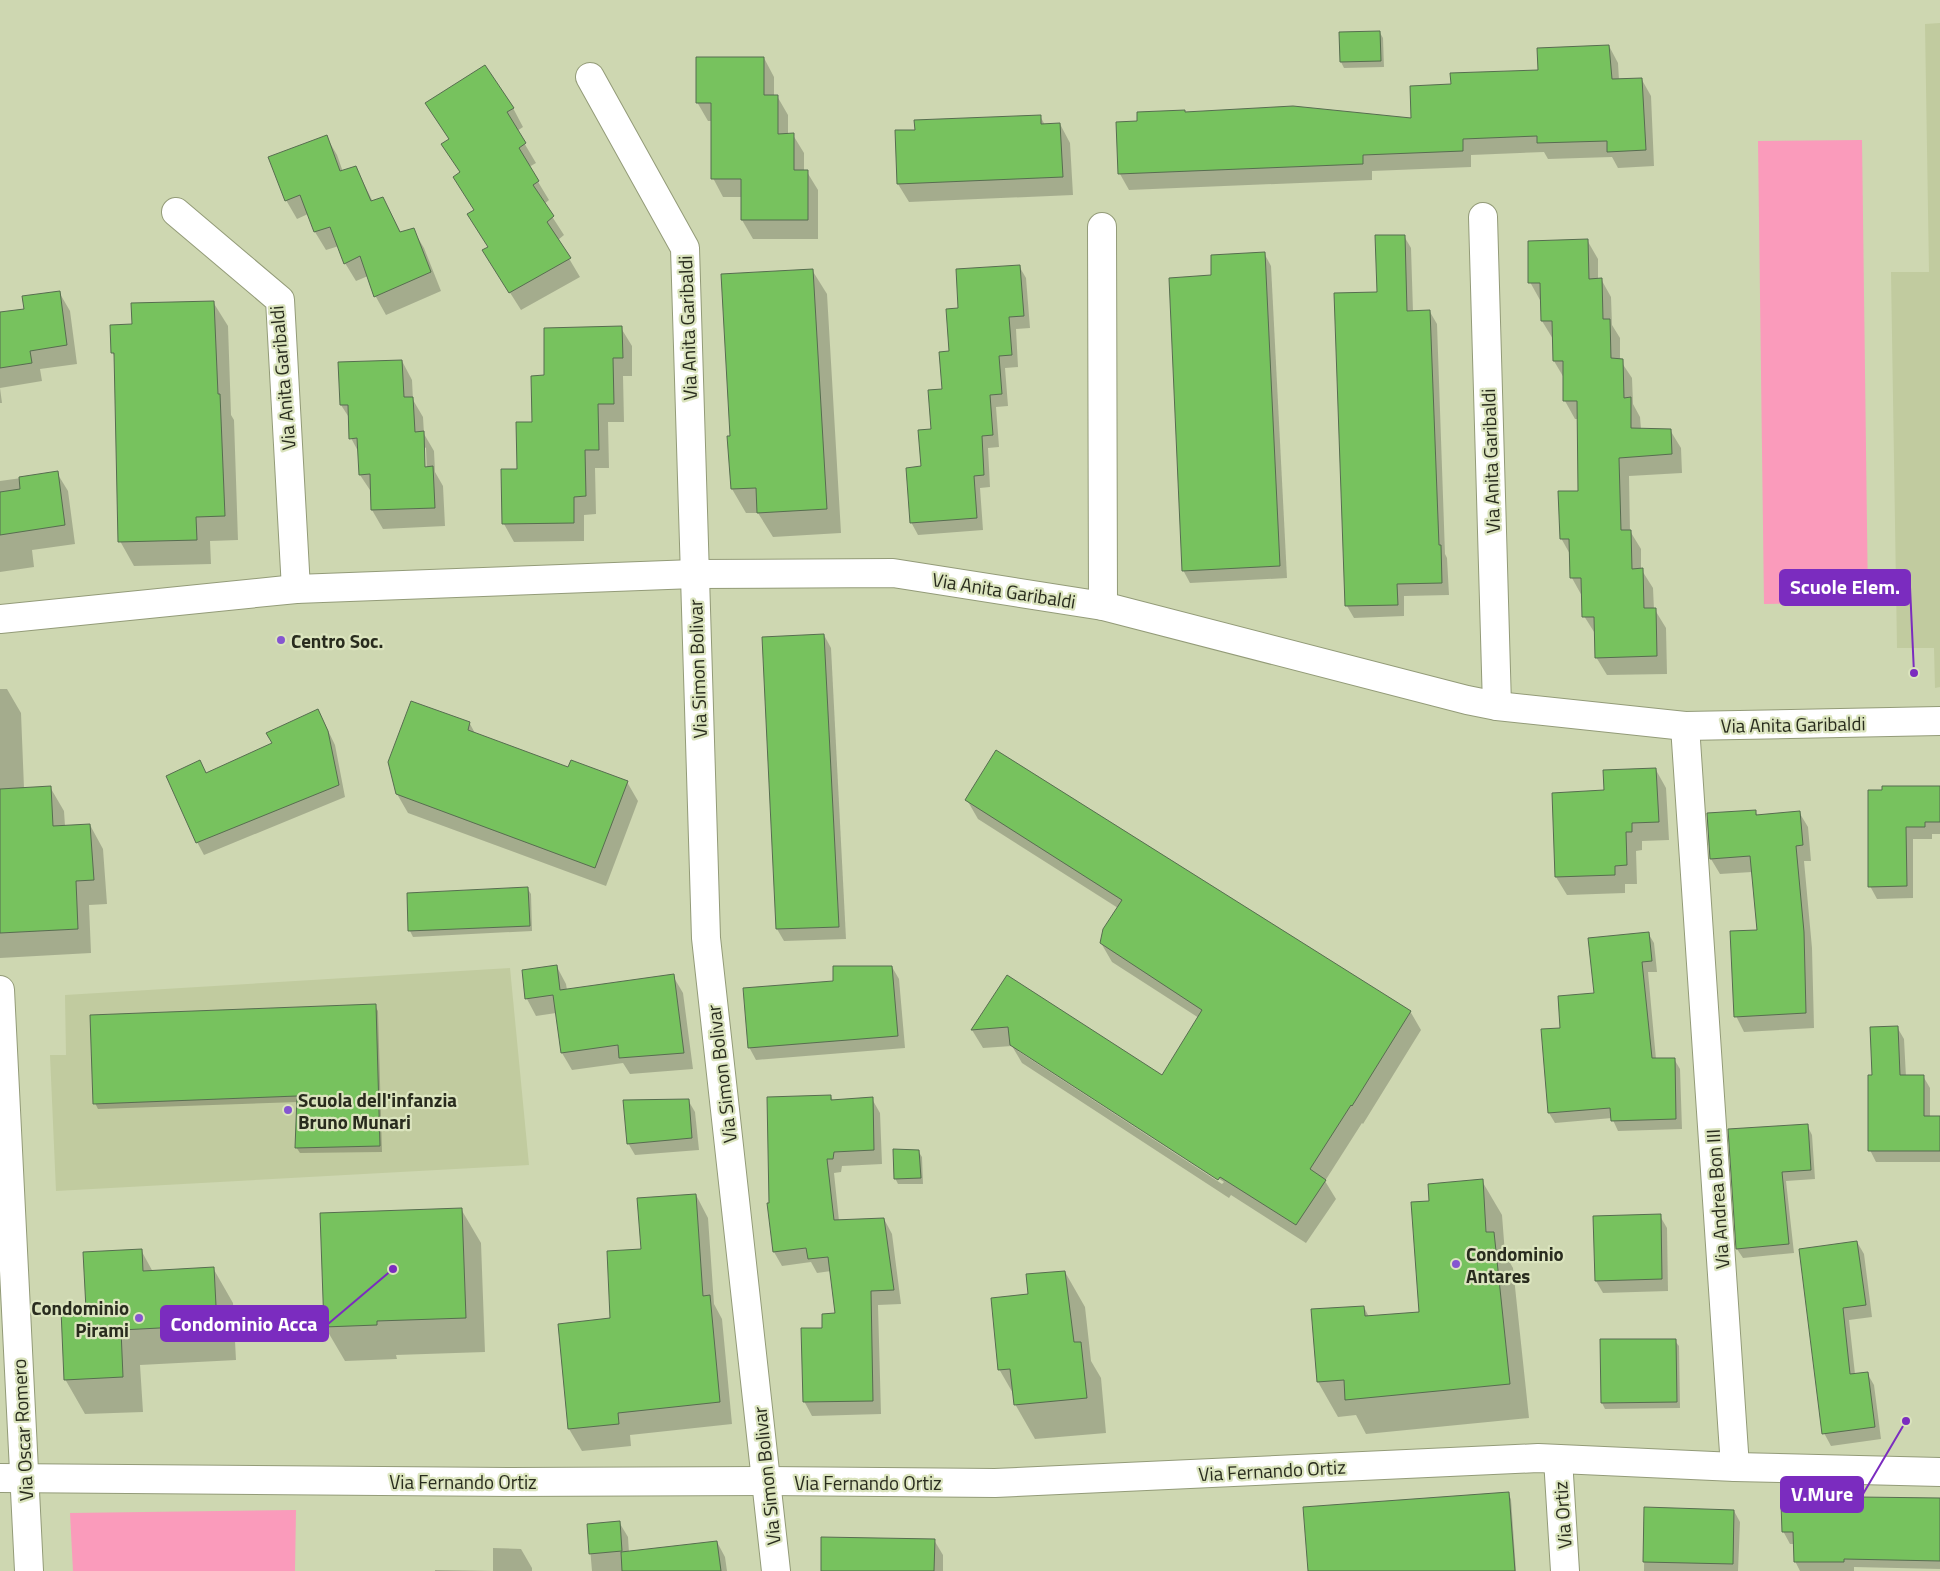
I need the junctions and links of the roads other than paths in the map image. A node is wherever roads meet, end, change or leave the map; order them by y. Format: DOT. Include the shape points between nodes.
graph roads {
  1 [pos="590,77"];
  2 [pos="176,212"];
  3 [pos="1483,217"];
  4 [pos="1102,227"];
  5 [pos="694,574"];
  6 [pos="296,589"];
  7 [pos="1103,606"];
  8 [pos="0,619"];
  9 [pos="1497,706"];
  10 [pos="1940,721"];
  11 [pos="1685,726"];
  12 [pos="0,990"];
  13 [pos="1548,1459"];
  14 [pos="1735,1467"];
  15 [pos="1940,1472"];
  16 [pos="12,1478"];
  17 [pos="767,1481"];
  18 [pos="29,1571"];
  19 [pos="776,1571"];
  20 [pos="1565,1571"];
  1 -- 5 [label="street, Via Anita Garibaldi" via="685,248"];
  2 -- 6 [label="street, Via Anita Garibaldi" via="280,300"];
  3 -- 9 [label="street, Via Anita Garibaldi"];
  4 -- 7 [label="street, Via Anita Garibaldi"];
  5 -- 6 [label="street, Via Anita Garibaldi"];
  5 -- 7 [label="street, Via Anita Garibaldi" via="893,573"];
  5 -- 17 [label="street, Via Simon Bolivar" via="707,951"];
  6 -- 8 [label="street, Via Anita Garibaldi"];
  7 -- 9 [label="street, Via Anita Garibaldi"];
  9 -- 11 [label="street, Via Anita Garibaldi"];
  10 -- 11 [label="street, Via Anita Garibaldi"];
  11 -- 14 [label="street, Via Andrea Bon III"];
  12 -- 16 [label="street, Via Oscar Romero"];
  13 -- 14 [label="street, Via Fernando Ortiz"];
  13 -- 17 [label="street, Via Fernando Ortiz" via="995,1483"];
  13 -- 20 [label="street, Via Ortiz"];
  14 -- 15 [label="street"];
  16 -- 17 [label="street, Via Fernando Ortiz"];
  16 -- 18 [label="street, Via Oscar Romero"];
  17 -- 19 [label="street, Via Simon Bolivar"];
}
